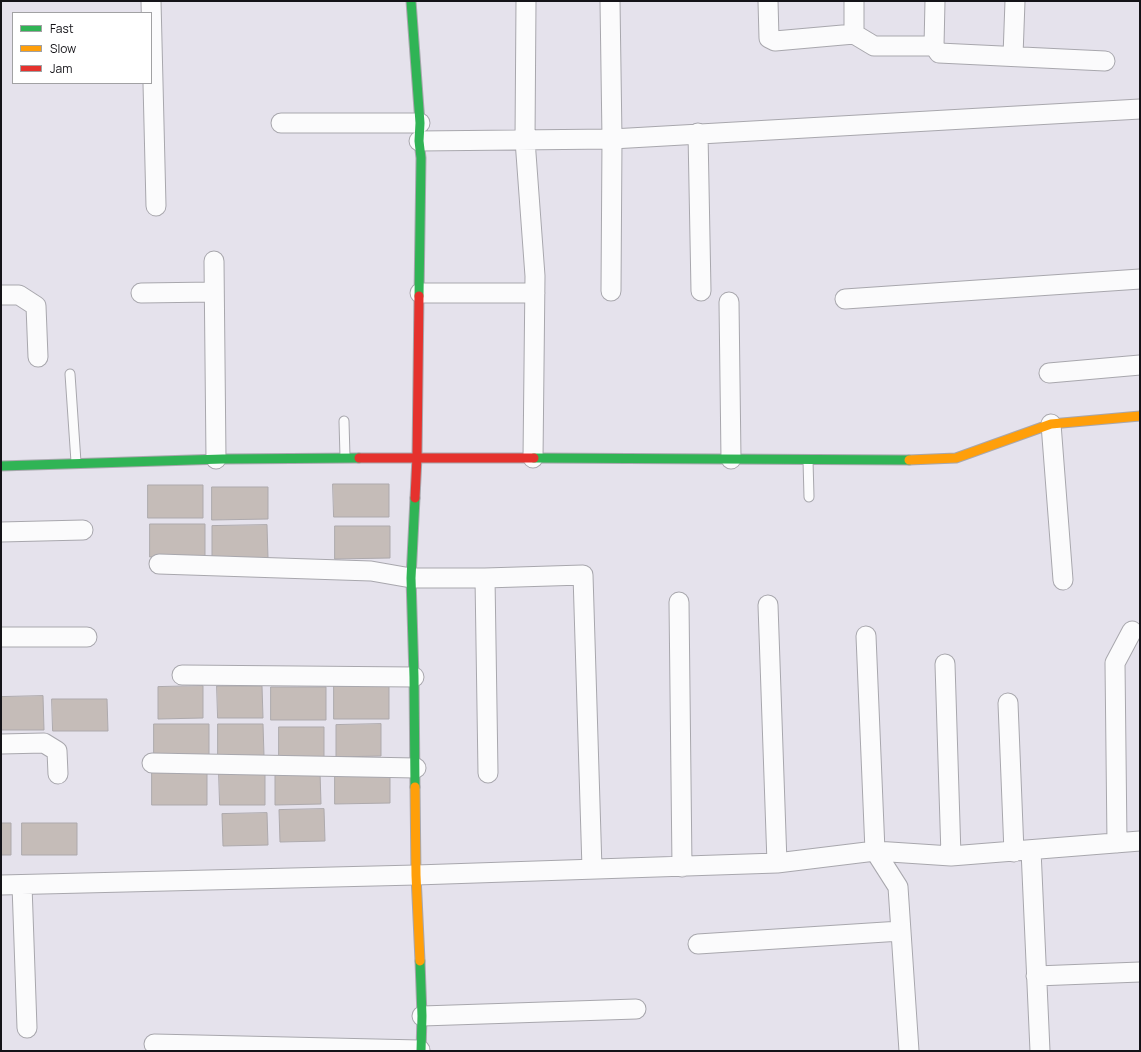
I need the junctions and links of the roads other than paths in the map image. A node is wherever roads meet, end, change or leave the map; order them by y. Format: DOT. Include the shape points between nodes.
graph roads {
  1 [pos="151,1"];
  2 [pos="411,1"];
  3 [pos="526,1"];
  4 [pos="610,1"];
  5 [pos="768,1"];
  6 [pos="854,1"];
  7 [pos="934,1"];
  8 [pos="1015,1"];
  9 [pos="151,12"];
  10 [pos="854,34"];
  11 [pos="152,42"];
  12 [pos="934,46"];
  13 [pos="1013,56"];
  14 [pos="1105,61"];
  15 [pos="1140,109"];
  16 [pos="281,123"];
  17 [pos="419,132"];
  18 [pos="698,133"];
  19 [pos="612,139"];
  20 [pos="525,140"];
  21 [pos="156,206"];
  22 [pos="214,261"];
  23 [pos="1140,279"];
  24 [pos="611,291"];
  25 [pos="701,291"];
  26 [pos="214,292"];
  27 [pos="420,292"];
  28 [pos="141,293"];
  29 [pos="535,293"];
  30 [pos="1,295"];
  31 [pos="845,299"];
  32 [pos="729,302"];
  33 [pos="38,357"];
  34 [pos="1140,365"];
  35 [pos="1049,373"];
  36 [pos="70,374"];
  37 [pos="1140,416"];
  38 [pos="344,421"];
  39 [pos="1051,424"];
  40 [pos="417,457"];
  41 [pos="346,458"];
  42 [pos="533,458"];
  43 [pos="216,459"];
  44 [pos="731,459"];
  45 [pos="808,460"];
  46 [pos="76,462"];
  47 [pos="1,466"];
  48 [pos="809,497"];
  49 [pos="83,530"];
  50 [pos="1,532"];
  51 [pos="159,564"];
  52 [pos="411,578"];
  53 [pos="485,578"];
  54 [pos="1063,580"];
  55 [pos="679,602"];
  56 [pos="768,605"];
  57 [pos="1132,631"];
  58 [pos="866,636"];
  59 [pos="1,637"];
  60 [pos="87,637"];
  61 [pos="945,664"];
  62 [pos="182,675"];
  63 [pos="414,676"];
  64 [pos="1008,703"];
  65 [pos="1,744"];
  66 [pos="152,763"];
  67 [pos="416,768"];
  68 [pos="488,773"];
  69 [pos="58,774"];
  70 [pos="1140,841"];
  71 [pos="1117,843"];
  72 [pos="875,851"];
  73 [pos="1022,851"];
  74 [pos="951,856"];
  75 [pos="777,863"];
  76 [pos="682,866"];
  77 [pos="592,869"];
  78 [pos="416,875"];
  79 [pos="1,885"];
  80 [pos="22,885"];
  81 [pos="901,930"];
  82 [pos="698,944"];
  83 [pos="1140,972"];
  84 [pos="1036,976"];
  85 [pos="636,1009"];
  86 [pos="422,1016"];
  87 [pos="27,1028"];
  88 [pos="154,1044"];
  89 [pos="420,1050"];
  90 [pos="909,1051"];
  91 [pos="1040,1051"];
  1 -- 9 [label="street"];
  2 -- 17 [label="street"];
  3 -- 20 [label="street"];
  4 -- 19 [label="street"];
  5 -- 10 [label="street" via="769,38 775,41"];
  6 -- 10 [label="street"];
  7 -- 12 [label="street"];
  8 -- 13 [label="street"];
  10 -- 12 [label="street" via="874,46"];
  11 -- 21 [label="street"];
  12 -- 13 [label="street" via="939,53"];
  13 -- 14 [label="street"];
  15 -- 18 [label="street"];
  16 -- 17 [label="street"];
  17 -- 20 [label="street"];
  17 -- 27 [label="street"];
  18 -- 19 [label="street"];
  18 -- 25 [label="street"];
  19 -- 20 [label="street"];
  19 -- 24 [label="street"];
  20 -- 29 [label="street"];
  22 -- 26 [label="street"];
  23 -- 31 [label="street"];
  26 -- 28 [label="street"];
  26 -- 43 [label="street"];
  27 -- 29 [label="street"];
  27 -- 40 [label="street"];
  29 -- 42 [label="street"];
  30 -- 33 [label="street" via="19,294 36,306"];
  32 -- 44 [label="street"];
  34 -- 35 [label="street"];
  36 -- 46 [label="lane"];
  37 -- 39 [label="street"];
  38 -- 41 [label="lane"];
  39 -- 45 [label="street" via="956,458 891,461"];
  39 -- 54 [label="street"];
  40 -- 41 [label="street"];
  40 -- 42 [label="street"];
  40 -- 52 [label="street"];
  41 -- 43 [label="street"];
  42 -- 44 [label="street"];
  43 -- 46 [label="street"];
  44 -- 45 [label="street"];
  45 -- 48 [label="lane"];
  46 -- 47 [label="street"];
  49 -- 50 [label="street"];
  51 -- 52 [label="street" via="371,571"];
  52 -- 53 [label="street"];
  52 -- 63 [label="street"];
  53 -- 68 [label="street"];
  53 -- 77 [label="street" via="583,575"];
  55 -- 76 [label="street"];
  56 -- 75 [label="street"];
  57 -- 71 [label="street" via="1115,663"];
  58 -- 72 [label="street"];
  59 -- 60 [label="street"];
  61 -- 74 [label="street"];
  62 -- 63 [label="street"];
  63 -- 67 [label="street"];
  64 -- 73 [label="street"];
  65 -- 69 [label="street" via="44,743 57,751"];
  66 -- 67 [label="street"];
  67 -- 78 [label="street"];
  70 -- 71 [label="street"];
  71 -- 73 [label="street"];
  72 -- 74 [label="street"];
  72 -- 75 [label="street"];
  72 -- 81 [label="street" via="898,887"];
  73 -- 74 [label="street"];
  73 -- 84 [label="street"];
  75 -- 76 [label="street"];
  76 -- 77 [label="street"];
  77 -- 78 [label="street"];
  78 -- 80 [label="street"];
  78 -- 86 [label="street"];
  79 -- 80 [label="street"];
  80 -- 87 [label="street"];
  81 -- 82 [label="street"];
  81 -- 90 [label="street"];
  83 -- 84 [label="street"];
  84 -- 91 [label="street"];
  85 -- 86 [label="street"];
  86 -- 89 [label="street"];
  88 -- 89 [label="street"];
}
